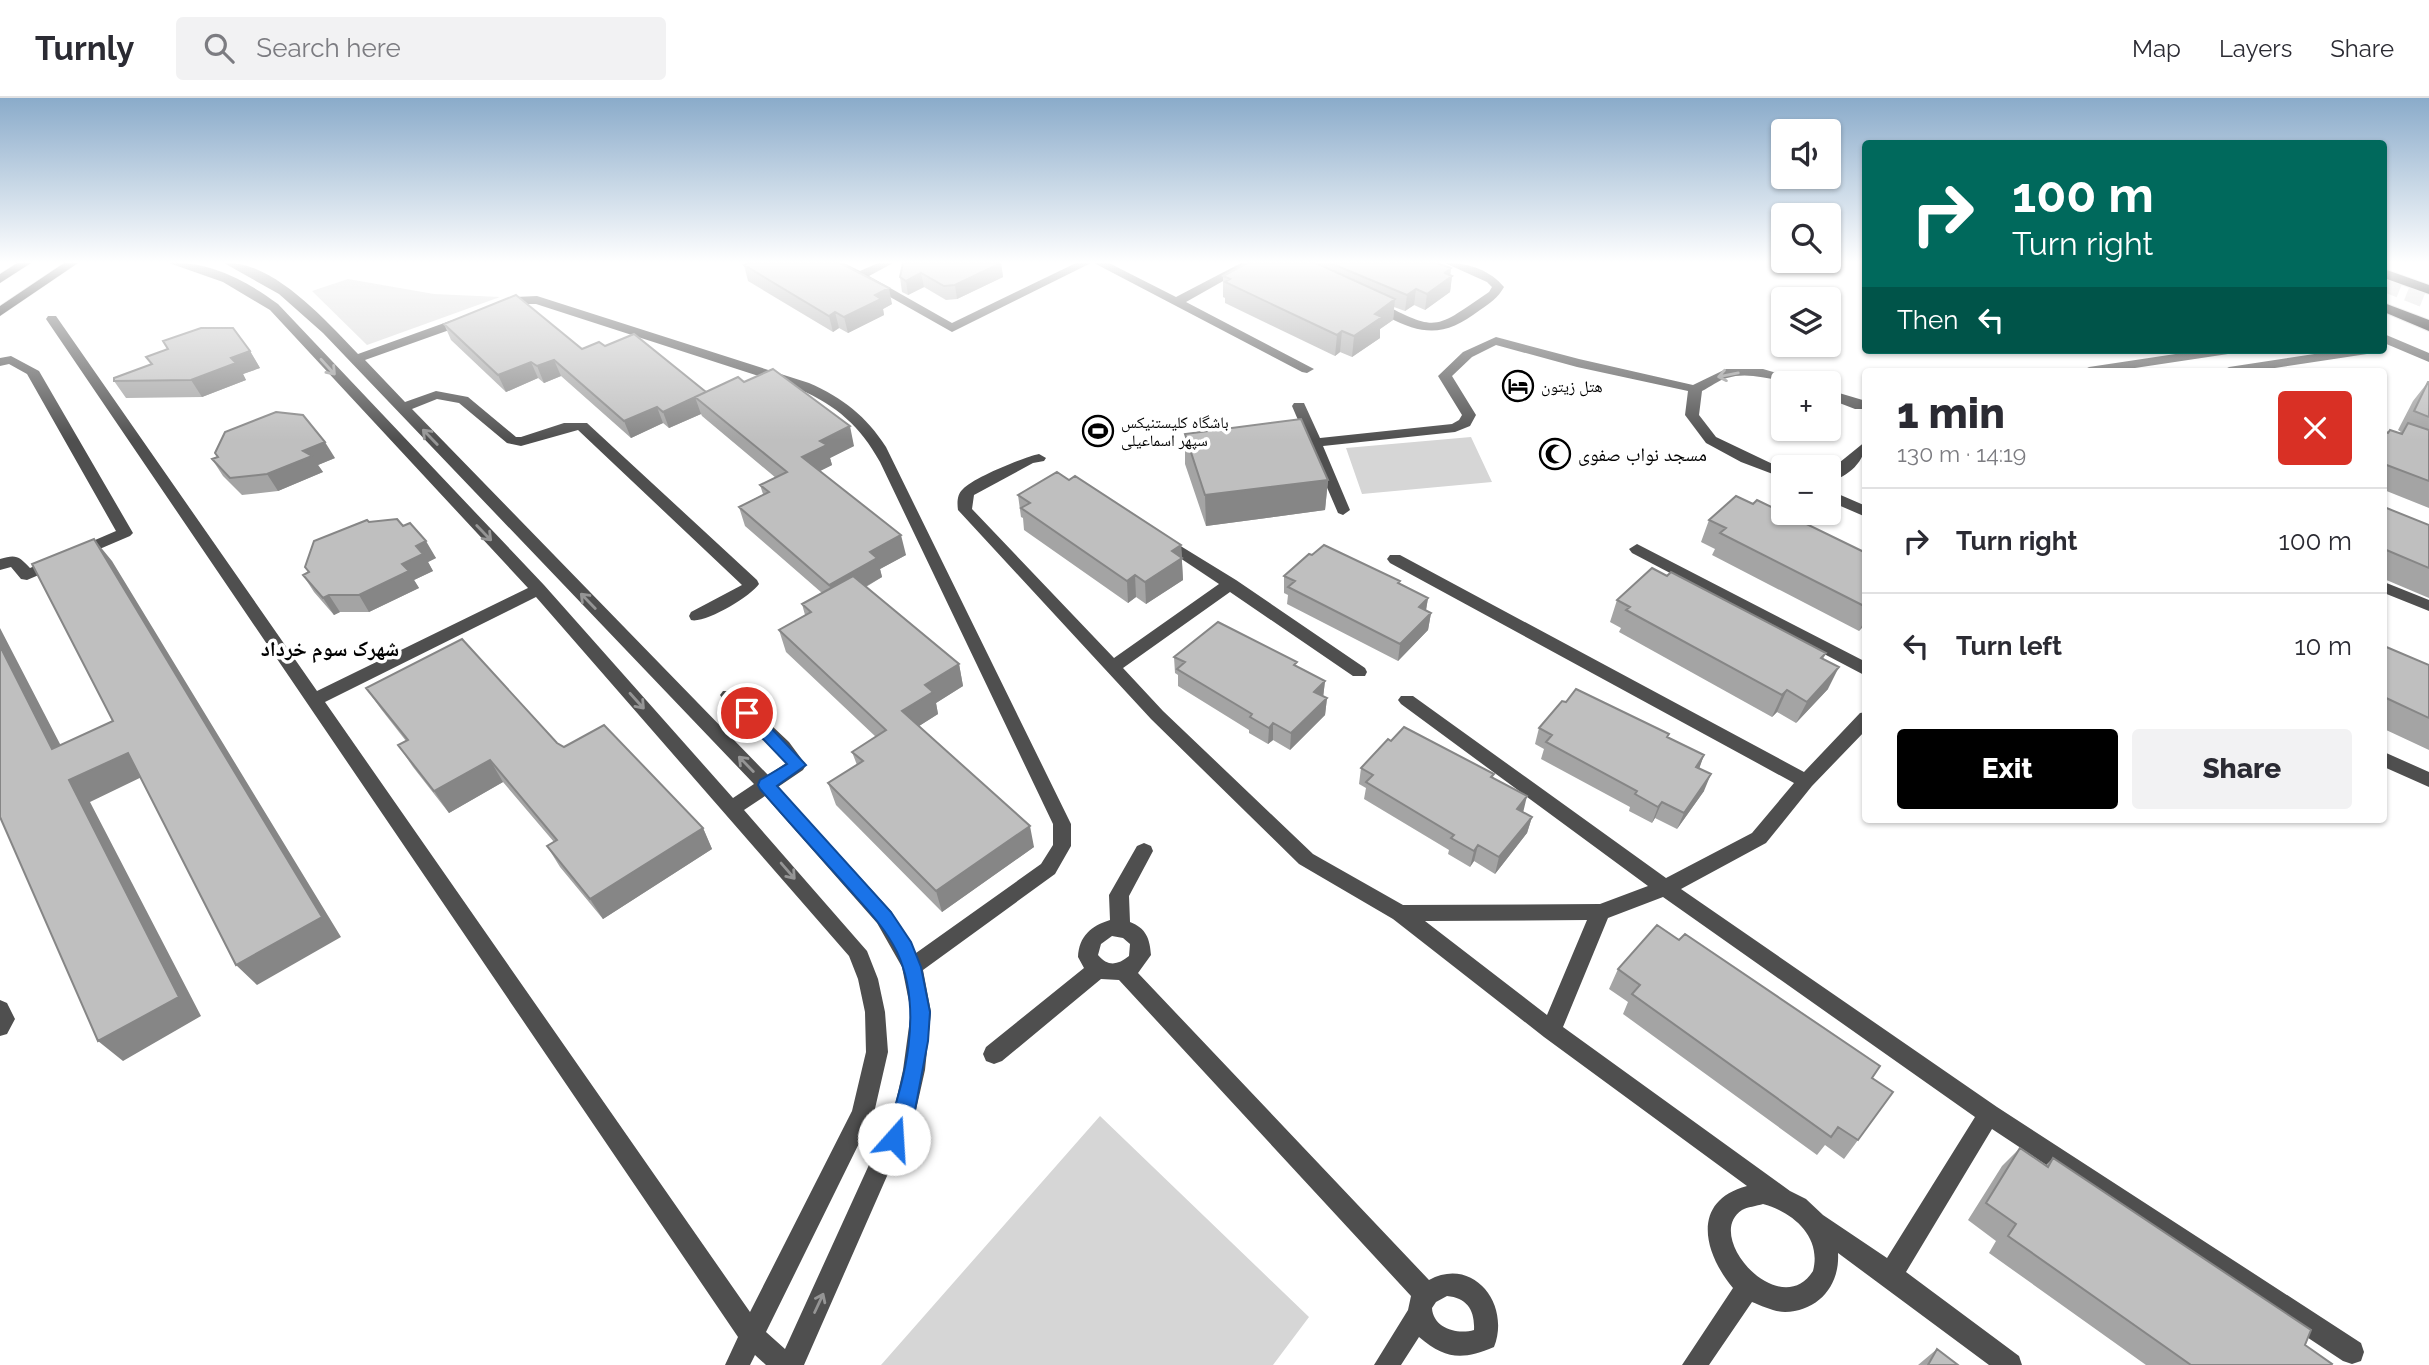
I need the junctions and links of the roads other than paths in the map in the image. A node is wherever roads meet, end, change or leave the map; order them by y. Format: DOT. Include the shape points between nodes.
graph roads {
  1 [pos="54,322"];
  2 [pos="288,322"];
  3 [pos="319,322"];
  4 [pos="458,322"];
  5 [pos="604,322"];
  6 [pos="941,322"];
  7 [pos="963,322"];
  8 [pos="1215,322"];
  9 [pos="1413,322"];
  10 [pos="1454,322"];
  11 [pos="2387,339"];
  12 [pos="2202,354"];
  13 [pos="2341,354"];
  14 [pos="2429,358"];
  15 [pos="356,359"];
  16 [pos="0,362"];
  17 [pos="2109,368"];
  18 [pos="2249,368"];
  19 [pos="1307,369"];
  20 [pos="1771,376"];
  21 [pos="1695,389"];
  22 [pos="1841,399"];
  23 [pos="399,405"];
  24 [pos="1299,406"];
  25 [pos="1862,406"];
  26 [pos="370,413"];
  27 [pos="1314,443"];
  28 [pos="1862,450"];
  29 [pos="1039,458"];
  30 [pos="1771,469"];
  31 [pos="1841,470"];
  32 [pos="1841,501"];
  33 [pos="1343,510"];
  34 [pos="1862,510"];
  35 [pos="1149,531"];
  36 [pos="1637,549"];
  37 [pos="1395,559"];
  38 [pos="0,565"];
  39 [pos="1230,584"];
  40 [pos="2387,588"];
  41 [pos="538,589"];
  42 [pos="2429,606"];
  43 [pos="697,617"];
  44 [pos="1113,667"];
  45 [pos="1862,668"];
  46 [pos="1359,673"];
  47 [pos="729,695"];
  48 [pos="314,700"];
  49 [pos="1407,700"];
  50 [pos="1862,722"];
  51 [pos="2387,759"];
  52 [pos="2429,780"];
  53 [pos="1806,781"];
  54 [pos="766,785"];
  55 [pos="733,808"];
  56 [pos="1144,851"];
  57 [pos="1665,888"];
  58 [pos="1600,912"];
  59 [pos="1399,913"];
  60 [pos="1120,928"];
  61 [pos="912,967"];
  62 [pos="1098,969"];
  63 [pos="1124,972"];
  64 [pos="0,1009"];
  65 [pos="0,1027"];
  66 [pos="1551,1030"];
  67 [pos="994,1054"];
  68 [pos="1989,1114"];
  69 [pos="1782,1198"];
  70 [pos="1814,1222"];
  71 [pos="1890,1275"];
  72 [pos="1749,1286"];
  73 [pos="1422,1304"];
  74 [pos="752,1336"];
  75 [pos="2352,1352"];
  76 [pos="1466,1359"];
  77 [pos="737,1365"];
  78 [pos="784,1365"];
  79 [pos="791,1365"];
  80 [pos="1386,1365"];
  81 [pos="1694,1365"];
  82 [pos="2010,1365"];
  1 -- 48 [label="street"];
  2 -- 26 [label="street, one-way"];
  3 -- 15 [label="street"];
  4 -- 15 [label="street"];
  5 -- 61 [label="street" via="804,386 851,410 867,427 1062,824 1062,846 1048,869"];
  6 -- 7 [label="street" via="951,328"];
  8 -- 19 [label="street"];
  9 -- 10 [label="street" via="1436,328"];
  11 -- 14 [label="street"];
  12 -- 17 [label="street"];
  13 -- 18 [label="street"];
  15 -- 23 [label="street"];
  16 -- 38 [label="street" via="11,360 32,371 125,533 27,575 14,559"];
  20 -- 21 [label="street, one-way" via="1726,373"];
  21 -- 27 [label="street" via="1496,341 1483,344 1445,376 1469,415 1465,423 1455,428"];
  21 -- 30 [label="street" via="1692,415 1711,440"];
  22 -- 25 [label="street"];
  23 -- 26 [label="street"];
  23 -- 43 [label="street" via="436,395 461,399 521,443 564,427 583,426 751,584"];
  54 -- 23 [label="street, one-way"];
  24 -- 27 [label="street"];
  26 -- 41 [label="street, one-way"];
  27 -- 33 [label="street"];
  28 -- 31 [label="street"];
  29 -- 44 [label="street" via="968,492 965,510"];
  32 -- 34 [label="street"];
  35 -- 39 [label="street"];
  36 -- 45 [label="street"];
  37 -- 53 [label="street"];
  39 -- 44 [label="street"];
  39 -- 46 [label="street"];
  40 -- 42 [label="street"];
  41 -- 48 [label="street"];
  41 -- 55 [label="street, one-way"];
  44 -- 59 [label="street" via="1306,859"];
  47 -- 54 [label="street" via="797,765"];
  48 -- 74 [label="street"];
  49 -- 57 [label="street"];
  50 -- 53 [label="street"];
  51 -- 52 [label="street"];
  53 -- 57 [label="street" via="1759,838"];
  54 -- 55 [label="street"];
  54 -- 61 [label="street" via="884,917"];
  55 -- 74 [label="street, one-way" via="857,951 875,1012 877,1052 863,1113"];
  56 -- 60 [label="street" via="1119,895"];
  57 -- 58 [label="street"];
  57 -- 68 [label="street"];
  58 -- 59 [label="street"];
  58 -- 66 [label="street"];
  59 -- 66 [label="street"];
  60 -- 62 [label="street" via="1103,930 1091,941 1088,957"];
  60 -- 63 [label="street" via="1135,934 1142,947 1138,962"];
  79 -- 61 [label="street, one-way" via="905,1110 920,1012"];
  62 -- 63 [label="street"];
  62 -- 67 [label="street"];
  63 -- 73 [label="street"];
  64 -- 65 [label="street" via="5,1019"];
  66 -- 69 [label="street"];
  68 -- 71 [label="street"];
  68 -- 75 [label="street"];
  69 -- 70 [label="street"];
  69 -- 72 [label="street" via="1747,1194 1723,1210 1719,1240 1730,1265"];
  70 -- 71 [label="street"];
  70 -- 72 [label="street" via="1828,1258 1826,1275 1817,1289 1785,1299"];
  71 -- 82 [label="street"];
  72 -- 81 [label="street"];
  73 -- 76 [label="street" via="1426,1338 1446,1353"];
  73 -- 76 [label="street" via="1435,1287 1456,1284 1476,1295 1488,1327 1485,1338"];
  73 -- 80 [label="street"];
  74 -- 77 [label="street"];
  74 -- 78 [label="street"];
}
